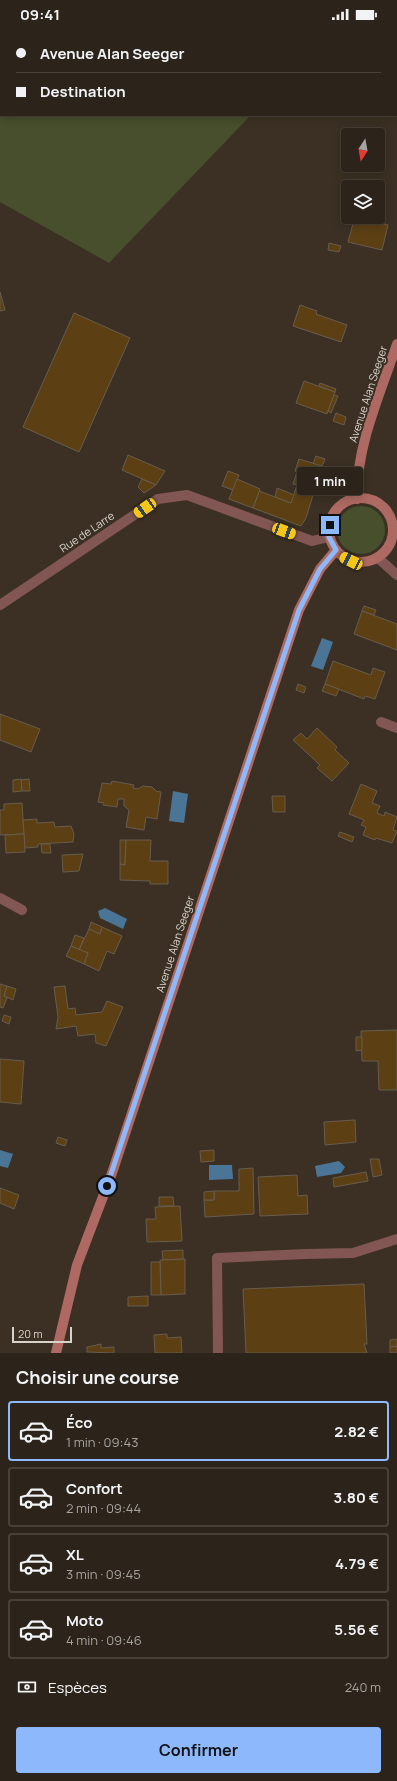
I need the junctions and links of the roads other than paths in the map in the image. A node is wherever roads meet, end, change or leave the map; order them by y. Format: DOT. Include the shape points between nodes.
graph roads {
  1 [pos="397,344"];
  2 [pos="357,499"];
  3 [pos="329,537"];
  4 [pos="336,550"];
  5 [pos="378,558"];
  6 [pos="397,576"];
  7 [pos="0,605"];
  8 [pos="382,722"];
  9 [pos="397,728"];
  10 [pos="0,898"];
  11 [pos="22,910"];
  12 [pos="397,1239"];
  13 [pos="56,1353"];
  14 [pos="218,1353"];
  1 -- 2 [label="main road, Avenue Alan Seeger" via="365,440 357,483"];
  2 -- 3 [label="main road" via="343,504 333,515"];
  2 -- 5 [label="main road" via="368,499 378,504 391,520 391,541"];
  3 -- 4 [label="main road"];
  3 -- 7 [label="street, Rue de Larre" via="312,541 187,495 158,499"];
  4 -- 5 [label="main road" via="351,561"];
  4 -- 13 [label="main road, Avenue Alan Seeger" via="320,569 299,610 112,1173 77,1265"];
  5 -- 6 [label="street"];
  8 -- 9 [label="street"];
  10 -- 11 [label="street"];
  12 -- 14 [label="street" via="353,1254 217,1258"];
}
